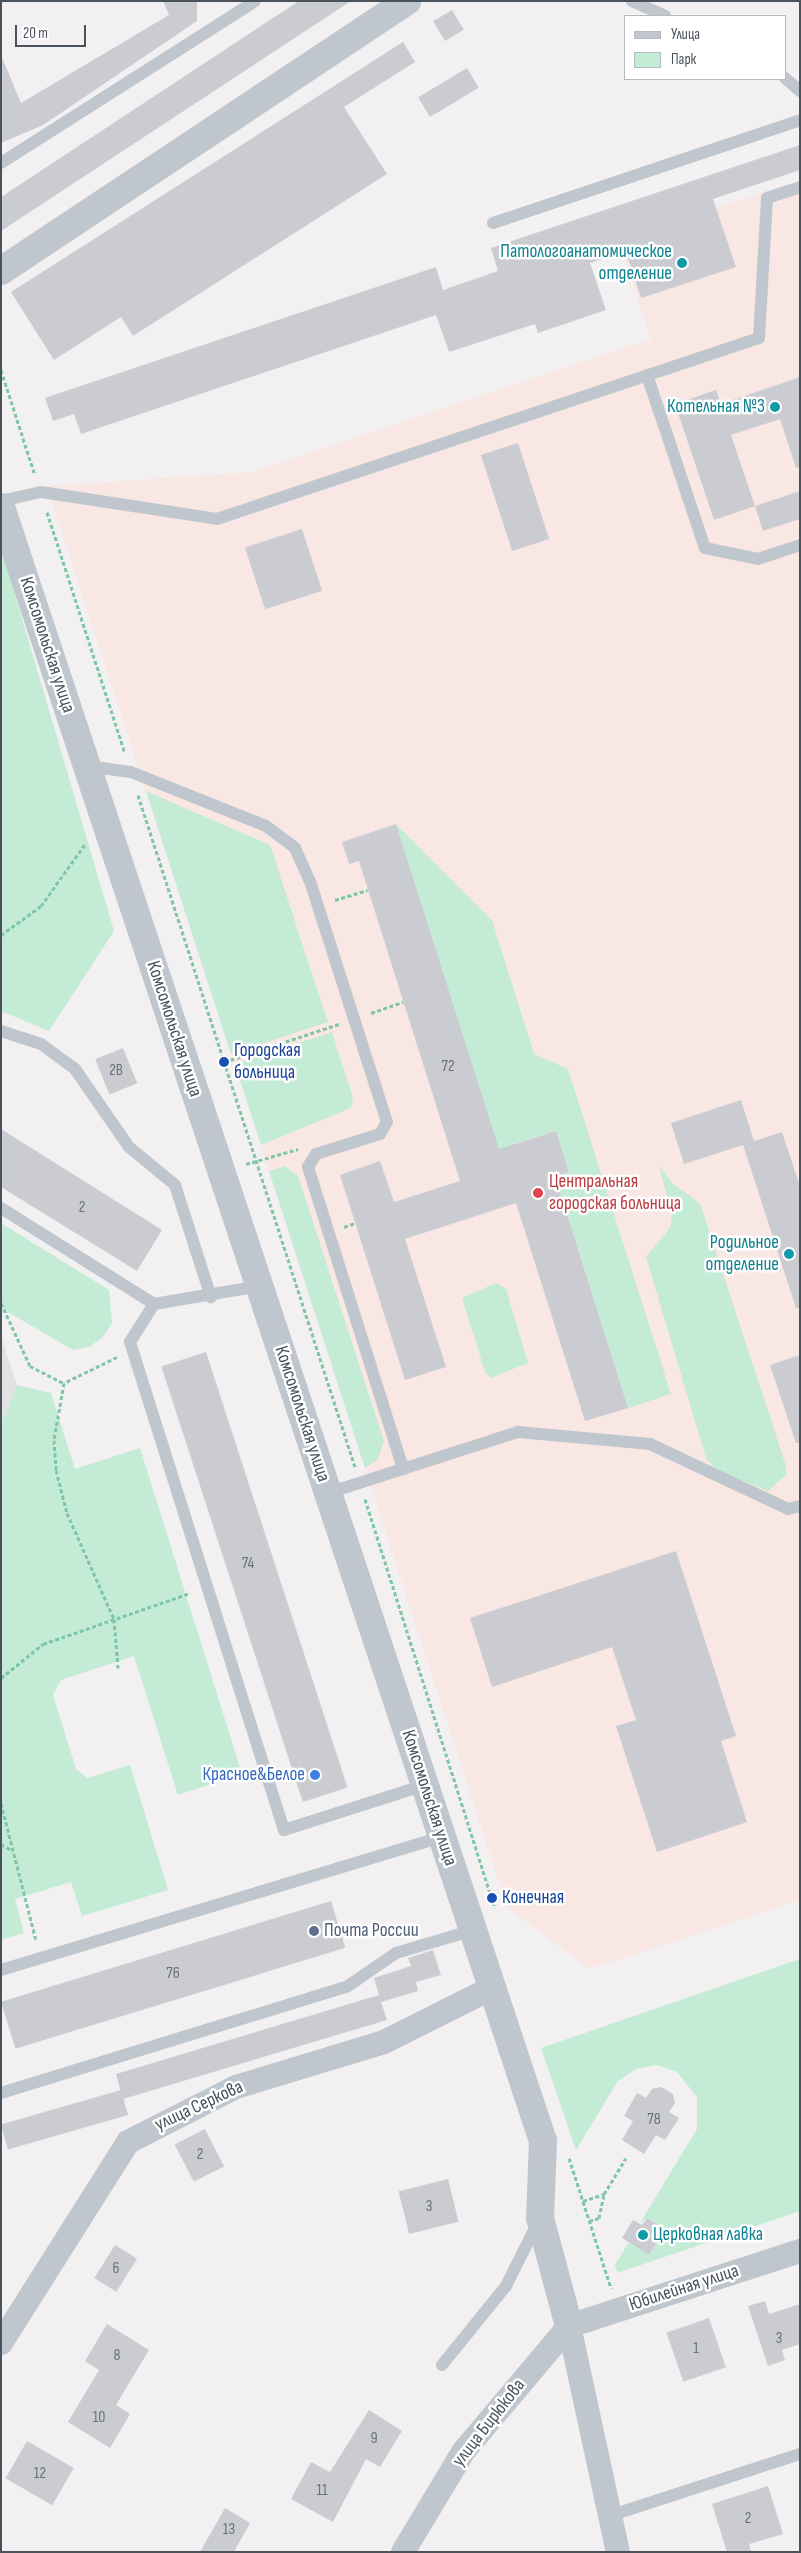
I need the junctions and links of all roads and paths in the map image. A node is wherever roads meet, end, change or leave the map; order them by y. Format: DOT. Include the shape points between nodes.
graph roads {
  1 [pos="255,1"];
  2 [pos="407,1"];
  3 [pos="632,1"];
  4 [pos="663,15"];
  5 [pos="786,79"];
  6 [pos="800,91"];
  7 [pos="800,120"];
  8 [pos="1,164"];
  9 [pos="800,187"];
  10 [pos="493,223"];
  11 [pos="1,271"];
  12 [pos="1,370"];
  13 [pos="647,375"];
  14 [pos="40,492"];
  15 [pos="1,501"];
  16 [pos="1,507"];
  17 [pos="800,546"];
  18 [pos="87,766"];
  19 [pos="131,772"];
  20 [pos="104,817"];
  21 [pos="368,890"];
  22 [pos="338,909"];
  23 [pos="1,935"];
  24 [pos="403,1002"];
  25 [pos="368,1004"];
  26 [pos="371,1013"];
  27 [pos="354,1019"];
  28 [pos="374,1022"];
  29 [pos="1,1031"];
  30 [pos="224,1062"];
  31 [pos="303,1147"];
  32 [pos="256,1161"];
  33 [pos="222,1171"];
  34 [pos="1,1208"];
  35 [pos="259,1286"];
  36 [pos="211,1298"];
  37 [pos="1,1303"];
  38 [pos="154,1304"];
  39 [pos="130,1342"];
  40 [pos="64,1382"];
  41 [pos="403,1469"];
  42 [pos="360,1482"];
  43 [pos="328,1493"];
  44 [pos="800,1506"];
  45 [pos="207,1587"];
  46 [pos="114,1619"];
  47 [pos="118,1668"];
  48 [pos="1,1678"];
  49 [pos="425,1785"];
  50 [pos="1,1803"];
  51 [pos="442,1837"];
  52 [pos="1,1844"];
  53 [pos="13,1851"];
  54 [pos="497,1915"];
  55 [pos="473,1930"];
  56 [pos="40,1958"];
  57 [pos="1,1970"];
  58 [pos="492,1988"];
  59 [pos="1,2093"];
  60 [pos="567,2154"];
  61 [pos="626,2158"];
  62 [pos="604,2194"];
  63 [pos="582,2201"];
  64 [pos="540,2218"];
  65 [pos="589,2221"];
  66 [pos="800,2251"];
  67 [pos="618,2310"];
  68 [pos="569,2326"];
  69 [pos="1,2343"];
  70 [pos="442,2365"];
  71 [pos="800,2454"];
  72 [pos="609,2516"];
  73 [pos="402,2552"];
  74 [pos="618,2552"];
  1 -- 8 [label="lane"];
  2 -- 11 [label="street"];
  3 -- 4 [label="lane"];
  5 -- 6 [label="lane"];
  7 -- 10 [label="lane"];
  9 -- 13 [label="lane" via="767,198 759,338"];
  12 -- 14 [label="path"];
  13 -- 14 [label="lane" via="217,519"];
  13 -- 17 [label="lane" via="705,548 758,559"];
  14 -- 15 [label="lane"];
  14 -- 19 [label="path"];
  16 -- 18 [label="street, Комсомольская улица"];
  18 -- 19 [label="lane"];
  18 -- 20 [label="street, Комсомольская улица"];
  19 -- 27 [label="lane" via="266,826 295,848"];
  19 -- 30 [label="path"];
  20 -- 23 [label="path" via="53,892"];
  20 -- 33 [label="street, Комсомольская улица"];
  21 -- 22 [label="path" via="335,900"];
  24 -- 26 [label="path"];
  25 -- 26 [label="path"];
  26 -- 27 [label="path"];
  26 -- 28 [label="path"];
  27 -- 30 [label="path"];
  27 -- 41 [label="lane" via="387,1122 380,1134 316,1154 308,1167"];
  29 -- 36 [label="lane" via="41,1044 75,1069 129,1147 175,1185"];
  30 -- 32 [label="path"];
  31 -- 32 [label="path"];
  32 -- 33 [label="path"];
  32 -- 42 [label="path"];
  33 -- 35 [label="street, Комсомольская улица"];
  34 -- 38 [label="lane"];
  35 -- 36 [label="lane"];
  35 -- 43 [label="street, Комсомольская улица"];
  36 -- 38 [label="lane"];
  37 -- 40 [label="path" via="30,1366"];
  38 -- 39 [label="lane"];
  39 -- 40 [label="path" via="121,1356"];
  39 -- 45 [label="lane"];
  40 -- 46 [label="path" via="54,1440 56,1470 67,1513"];
  41 -- 42 [label="lane"];
  41 -- 44 [label="lane" via="518,1432 650,1444 788,1510"];
  42 -- 43 [label="lane"];
  42 -- 54 [label="path"];
  43 -- 49 [label="street, Комсомольская улица"];
  45 -- 46 [label="path"];
  45 -- 49 [label="lane" via="284,1830"];
  46 -- 47 [label="path"];
  46 -- 48 [label="path" via="44,1644"];
  49 -- 51 [label="street, Комсомольская улица"];
  50 -- 53 [label="path"];
  51 -- 55 [label="street, Комсомольская улица"];
  51 -- 56 [label="lane"];
  52 -- 53 [label="path"];
  53 -- 56 [label="path"];
  55 -- 58 [label="street, Комсомольская улица"];
  55 -- 59 [label="lane" via="396,1953 348,1986"];
  56 -- 57 [label="lane"];
  58 -- 64 [label="street, Комсомольская улица" via="543,2141"];
  58 -- 69 [label="street, улица Серкова" via="384,2042 236,2087 128,2142"];
  60 -- 63 [label="path"];
  61 -- 62 [label="path"];
  62 -- 63 [label="path"];
  62 -- 65 [label="path" via="599,2218"];
  63 -- 65 [label="path"];
  64 -- 68 [label="street, Комсомольская улица"];
  64 -- 70 [label="lane" via="506,2286"];
  65 -- 67 [label="path"];
  66 -- 67 [label="street, Юбилейная улица"];
  67 -- 68 [label="street, Юбилейная улица"];
  68 -- 72 [label="street"];
  68 -- 73 [label="street, улица Бирюкова" via="462,2452"];
  71 -- 72 [label="lane"];
  72 -- 74 [label="street"];
}
